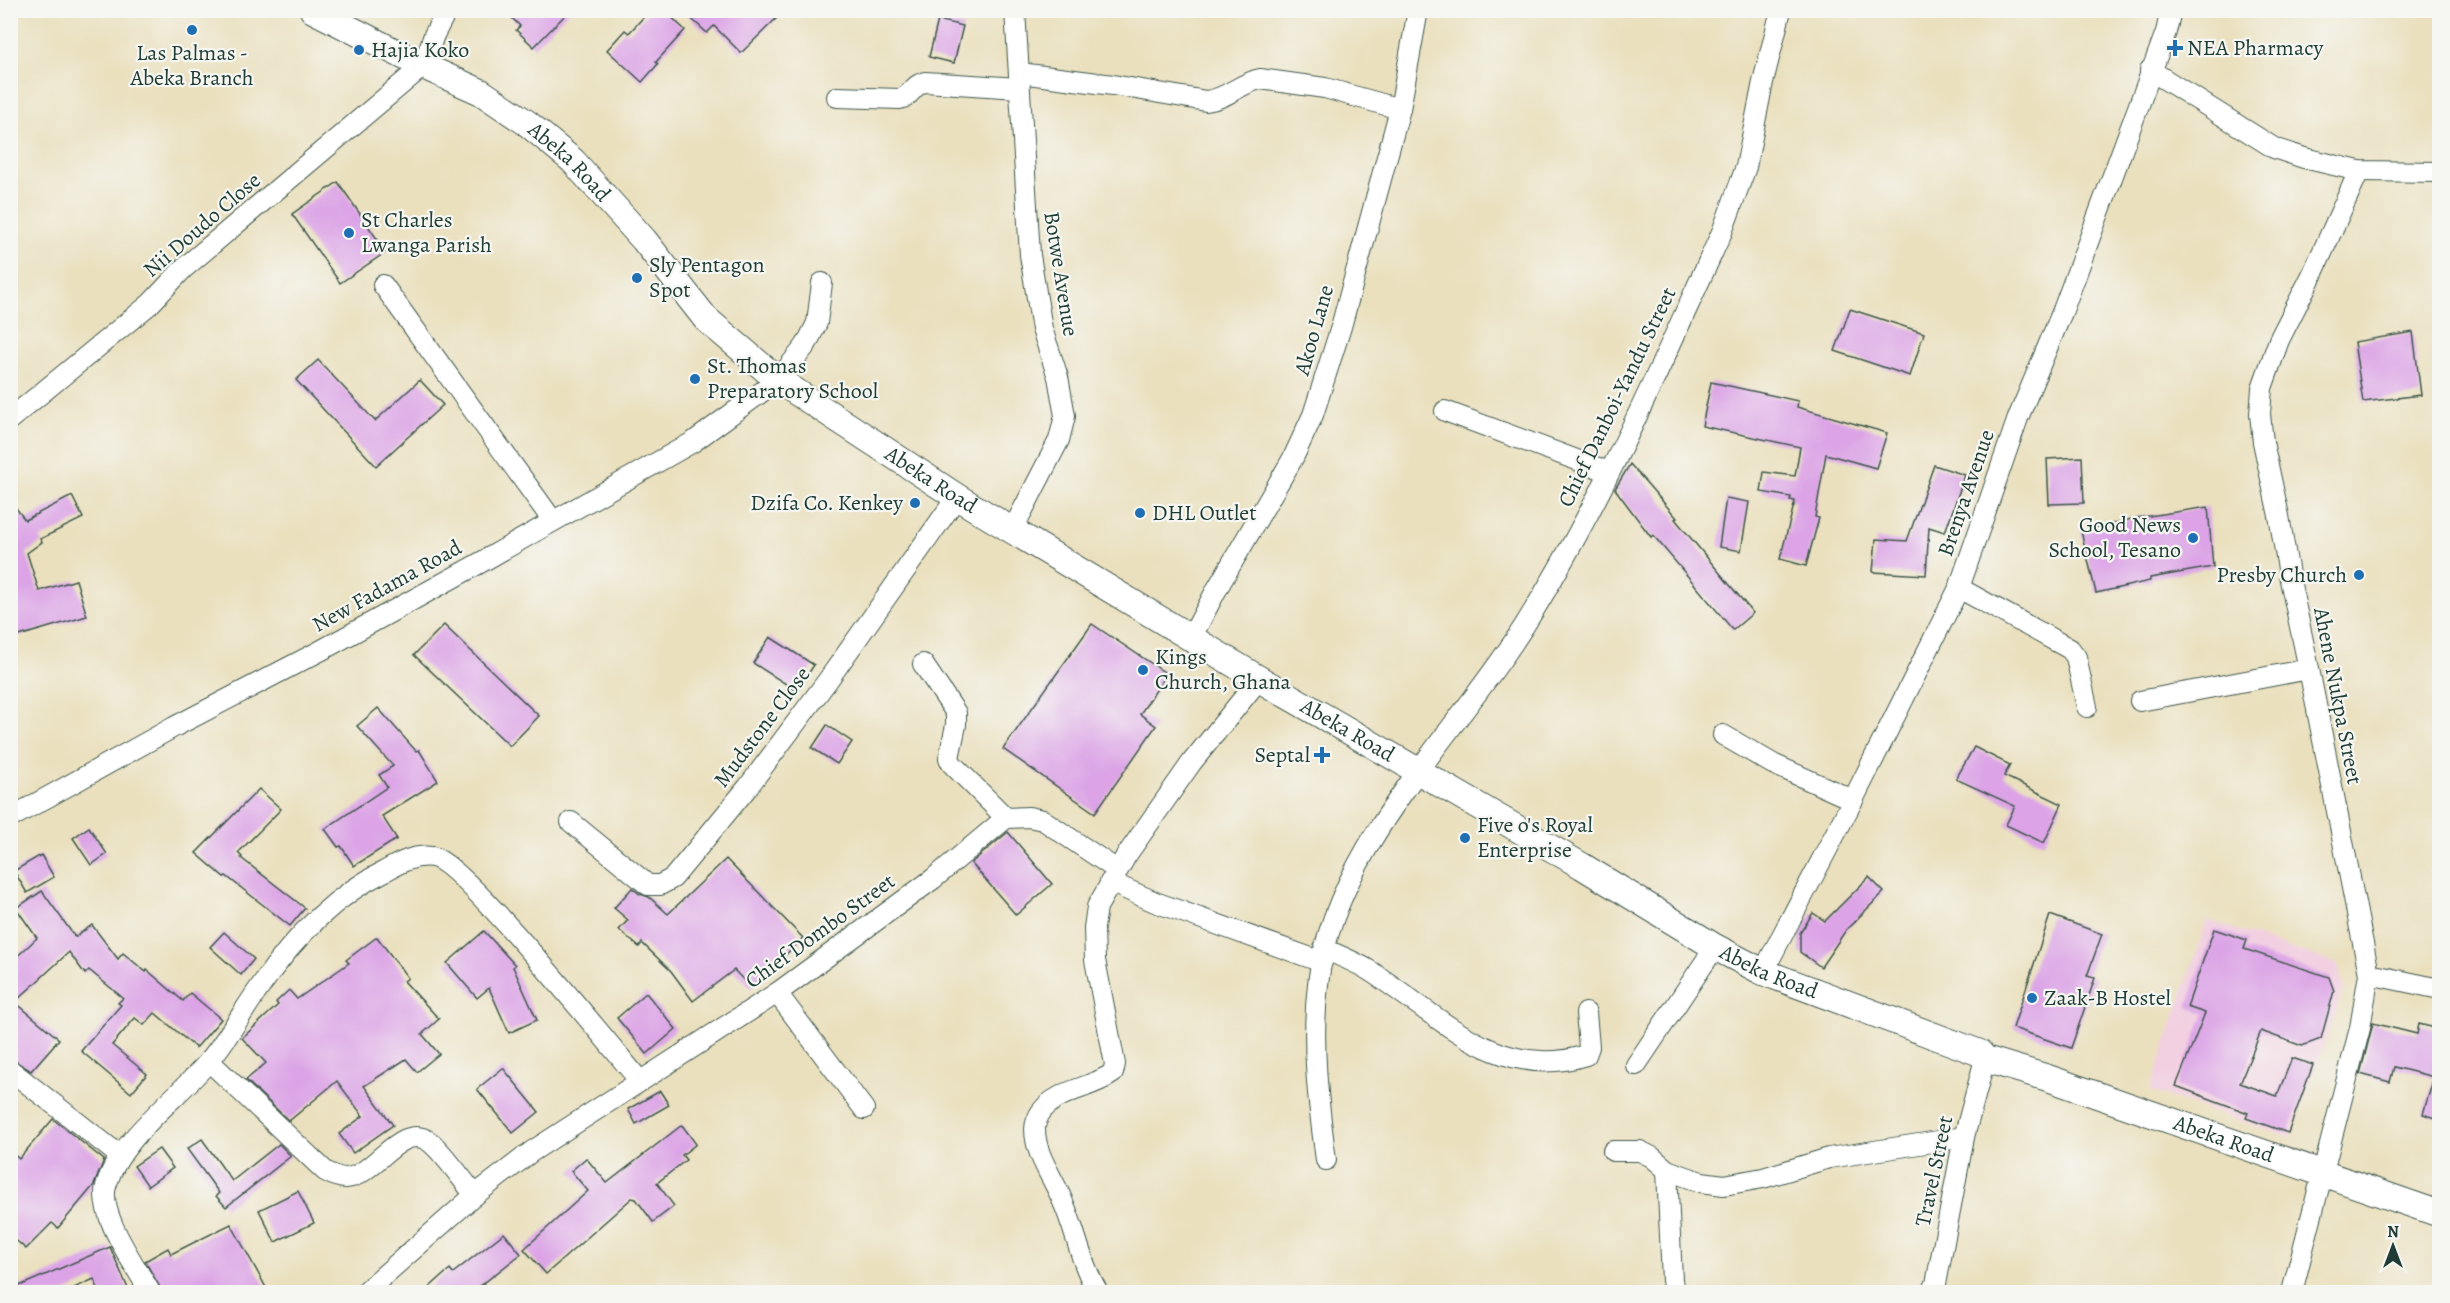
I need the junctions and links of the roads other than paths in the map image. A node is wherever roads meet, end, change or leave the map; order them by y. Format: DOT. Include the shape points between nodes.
graph roads {
  1 [pos="313,10"];
  2 [pos="447,10"];
  3 [pos="1016,10"];
  4 [pos="1418,10"];
  5 [pos="1781,10"];
  6 [pos="2171,10"];
  7 [pos="423,66"];
  8 [pos="2150,70"];
  9 [pos="1020,81"];
  10 [pos="837,97"];
  11 [pos="1400,109"];
  12 [pos="2359,171"];
  13 [pos="2439,172"];
  14 [pos="822,283"];
  15 [pos="383,285"];
  16 [pos="778,380"];
  17 [pos="1445,411"];
  18 [pos="10,419"];
  19 [pos="1609,472"];
  20 [pos="957,497"];
  21 [pos="553,521"];
  22 [pos="1012,531"];
  23 [pos="1959,588"];
  24 [pos="1191,638"];
  25 [pos="923,664"];
  26 [pos="2309,669"];
  27 [pos="1259,679"];
  28 [pos="2140,701"];
  29 [pos="2087,707"];
  30 [pos="1723,735"];
  31 [pos="1420,770"];
  32 [pos="1853,800"];
  33 [pos="10,818"];
  34 [pos="1006,818"];
  35 [pos="571,822"];
  36 [pos="1113,876"];
  37 [pos="1715,947"];
  38 [pos="1323,956"];
  39 [pos="1763,972"];
  40 [pos="2369,974"];
  41 [pos="2439,989"];
  42 [pos="777,993"];
  43 [pos="1586,1013"];
  44 [pos="1985,1059"];
  45 [pos="209,1061"];
  46 [pos="1636,1065"];
  47 [pos="10,1070"];
  48 [pos="640,1081"];
  49 [pos="864,1109"];
  50 [pos="1964,1137"];
  51 [pos="1613,1151"];
  52 [pos="119,1155"];
  53 [pos="1326,1160"];
  54 [pos="1667,1170"];
  55 [pos="2322,1174"];
  56 [pos="475,1195"];
  57 [pos="2439,1214"];
  58 [pos="150,1293"];
  59 [pos="365,1293"];
  60 [pos="1098,1293"];
  61 [pos="1674,1293"];
  62 [pos="1932,1293"];
  63 [pos="2292,1293"];
  1 -- 7 [label="street, Abeka Road"];
  2 -- 7 [label="street"];
  3 -- 9 [label="street, Botwe Avenue"];
  4 -- 11 [label="street, Akoo Lane"];
  5 -- 19 [label="street, Chief Danboi-Yandu Street" via="1737,195"];
  6 -- 8 [label="street, Brenya Avenue"];
  7 -- 16 [label="street, Abeka Road" via="481,92 573,161 644,240 706,319"];
  7 -- 18 [label="street, Nii Doudo Close" via="184,268 150,304"];
  8 -- 12 [label="street" via="2274,148"];
  8 -- 23 [label="street, Brenya Avenue" via="2018,418"];
  9 -- 10 [label="street" via="925,82 900,99"];
  9 -- 11 [label="street" via="1113,85 1206,101 1220,99 1260,79 1325,88"];
  9 -- 22 [label="street, Botwe Avenue" via="1030,255 1042,329 1058,377 1065,416 1059,440"];
  11 -- 24 [label="street, Akoo Lane" via="1313,415 1293,458"];
  12 -- 13 [label="street"];
  12 -- 26 [label="street, Ahene Nukpa Street" via="2279,340 2262,388 2263,442"];
  14 -- 16 [label="street, New Fadama Road" via="817,323 806,345"];
  15 -- 21 [label="street"];
  16 -- 20 [label="street, Abeka Road"];
  16 -- 21 [label="street, New Fadama Road" via="693,442"];
  17 -- 19 [label="street"];
  19 -- 31 [label="street, Chief Danboi-Yandu Street" via="1526,624"];
  20 -- 22 [label="street, Abeka Road"];
  20 -- 35 [label="street, Mudstone Close" via="822,689 673,878 660,885 648,885"];
  21 -- 33 [label="street, New Fadama Road"];
  22 -- 24 [label="street, Abeka Road"];
  23 -- 29 [label="street" via="2070,649 2076,657"];
  23 -- 32 [label="street, Brenya Avenue"];
  24 -- 27 [label="street, Abeka Road"];
  25 -- 34 [label="street" via="956,713 949,758 952,764"];
  26 -- 28 [label="street"];
  26 -- 40 [label="street, Ahene Nukpa Street"];
  27 -- 31 [label="street, Abeka Road"];
  27 -- 36 [label="street" via="1192,762"];
  30 -- 32 [label="street" via="1791,773"];
  31 -- 37 [label="street, Abeka Road"];
  31 -- 38 [label="street, Chief Danboi-Yandu Street" via="1400,796 1352,878"];
  32 -- 39 [label="street, Brenya Avenue"];
  34 -- 36 [label="street" via="1043,820"];
  34 -- 42 [label="street, Chief Dombo Street" via="933,879"];
  36 -- 38 [label="street" via="1155,902"];
  36 -- 60 [label="street" via="1097,908 1094,928 1095,960 1115,1064 1113,1073 1051,1100 1039,1114 1035,1128 1043,1162 1062,1199"];
  37 -- 39 [label="street, Abeka Road"];
  37 -- 46 [label="street"];
  38 -- 43 [label="street" via="1368,969 1486,1049 1522,1060 1575,1059 1586,1055"];
  38 -- 53 [label="street, Chief Danboi-Yandu Street" via="1314,1030"];
  39 -- 44 [label="street, Abeka Road" via="1980,1053"];
  40 -- 41 [label="street"];
  40 -- 55 [label="street, Ahene Nukpa Street" via="2360,1028"];
  42 -- 48 [label="street, Chief Dombo Street"];
  42 -- 49 [label="street"];
  44 -- 50 [label="street, Travel Street"];
  44 -- 55 [label="street, Abeka Road"];
  45 -- 48 [label="street" via="262,983 318,918 372,878 404,861 434,857 473,888"];
  45 -- 52 [label="street"];
  45 -- 56 [label="street" via="336,1177 357,1176 399,1144 418,1137 430,1142"];
  47 -- 52 [label="street"];
  48 -- 56 [label="street, Chief Dombo Street" via="531,1152"];
  50 -- 54 [label="street" via="1829,1158 1724,1185"];
  50 -- 62 [label="street, Travel Street"];
  51 -- 54 [label="street" via="1640,1151"];
  52 -- 58 [label="street" via="106,1187 106,1206"];
  54 -- 61 [label="street"];
  55 -- 57 [label="street, Abeka Road"];
  55 -- 63 [label="street, Ahene Nukpa Street"];
  56 -- 59 [label="street, Chief Dombo Street"];
}
